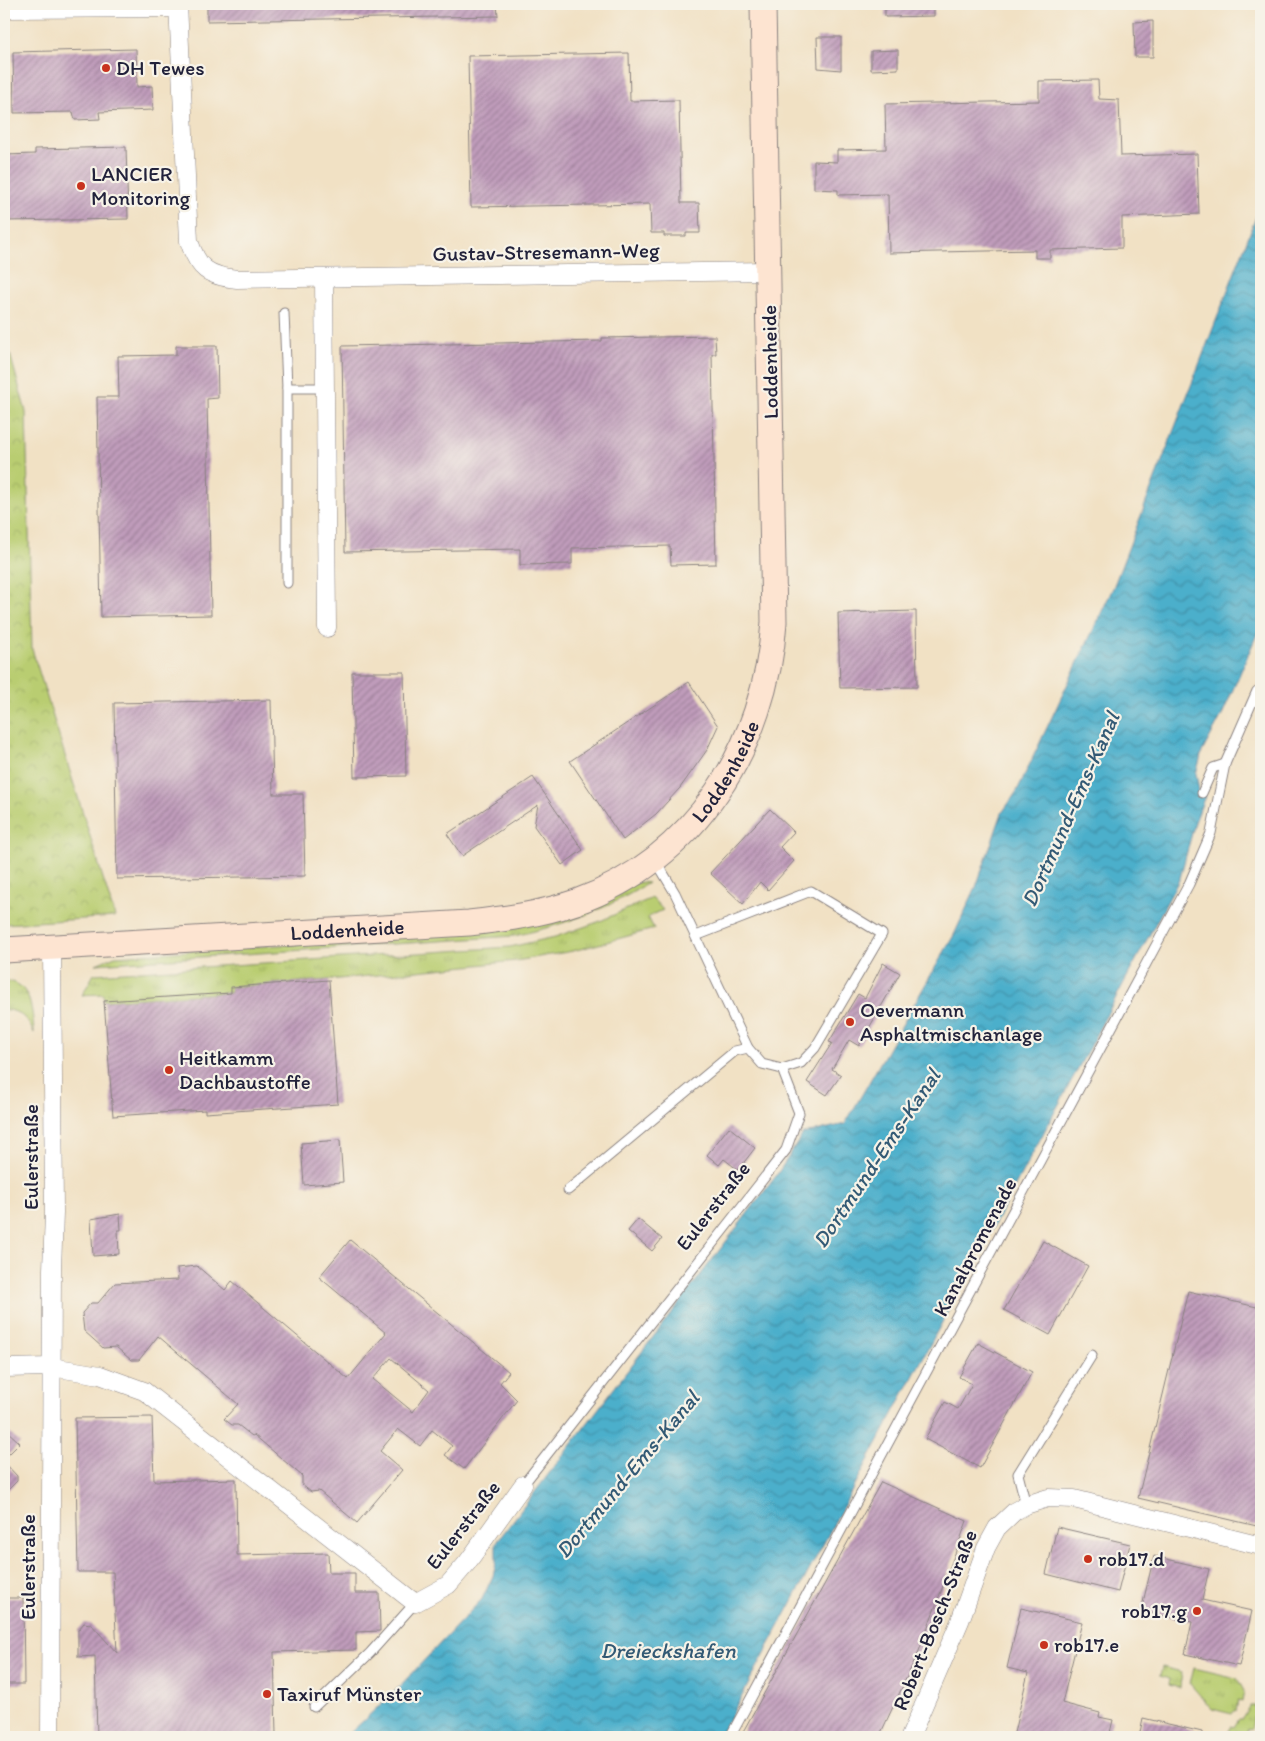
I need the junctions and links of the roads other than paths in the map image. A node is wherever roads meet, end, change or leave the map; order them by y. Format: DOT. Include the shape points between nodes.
graph roads {
  1 [pos="763,4"];
  2 [pos="178,6"];
  3 [pos="4,9"];
  4 [pos="768,271"];
  5 [pos="324,278"];
  6 [pos="284,312"];
  7 [pos="287,388"];
  8 [pos="325,388"];
  9 [pos="287,583"];
  10 [pos="327,628"];
  11 [pos="1257,690"];
  12 [pos="1225,764"];
  13 [pos="1202,793"];
  14 [pos="654,858"];
  15 [pos="696,936"];
  16 [pos="52,946"];
  17 [pos="4,950"];
  18 [pos="748,1048"];
  19 [pos="782,1069"];
  20 [pos="568,1190"];
  21 [pos="1092,1355"];
  22 [pos="52,1367"];
  23 [pos="4,1368"];
  24 [pos="523,1485"];
  25 [pos="1026,1505"];
  26 [pos="1261,1546"];
  27 [pos="415,1603"];
  28 [pos="314,1707"];
  29 [pos="50,1737"];
  30 [pos="730,1737"];
  31 [pos="910,1737"];
  1 -- 4 [label="street, Loddenheide"];
  2 -- 3 [label="street"];
  2 -- 5 [label="street, Gustav-Stresemann-Weg" via="186,195 194,256 216,277"];
  4 -- 5 [label="street, Gustav-Stresemann-Weg"];
  4 -- 14 [label="street, Loddenheide" via="775,587 771,664 758,713 734,765 710,802 686,830"];
  5 -- 8 [label="street"];
  6 -- 7 [label="lane"];
  7 -- 8 [label="lane"];
  7 -- 9 [label="lane"];
  8 -- 10 [label="street"];
  11 -- 12 [label="lane, Kanalpromenade"];
  12 -- 13 [label="lane, Kanalpromenade" via="1213,768"];
  12 -- 30 [label="lane, Kanalpromenade" via="1211,833 1189,884"];
  14 -- 15 [label="lane" via="668,878"];
  14 -- 16 [label="street, Loddenheide" via="599,892 526,916 459,924"];
  15 -- 18 [label="lane"];
  15 -- 19 [label="lane" via="810,890 882,934 815,1048 801,1063"];
  16 -- 17 [label="street, Loddenheide"];
  16 -- 22 [label="street, Eulerstraße"];
  18 -- 19 [label="lane" via="762,1064"];
  18 -- 20 [label="lane" via="735,1051"];
  19 -- 24 [label="lane, Eulerstraße" via="799,1113 786,1150"];
  21 -- 25 [label="lane" via="1018,1474"];
  22 -- 23 [label="street"];
  22 -- 27 [label="street" via="100,1375 144,1391"];
  22 -- 29 [label="street, Eulerstraße"];
  24 -- 27 [label="street, Eulerstraße" via="448,1585"];
  25 -- 26 [label="street, Robert-Bosch-Straße" via="1048,1498 1074,1499"];
  25 -- 31 [label="street, Robert-Bosch-Straße" via="1005,1519 991,1538 960,1622"];
  27 -- 28 [label="lane"];
}
